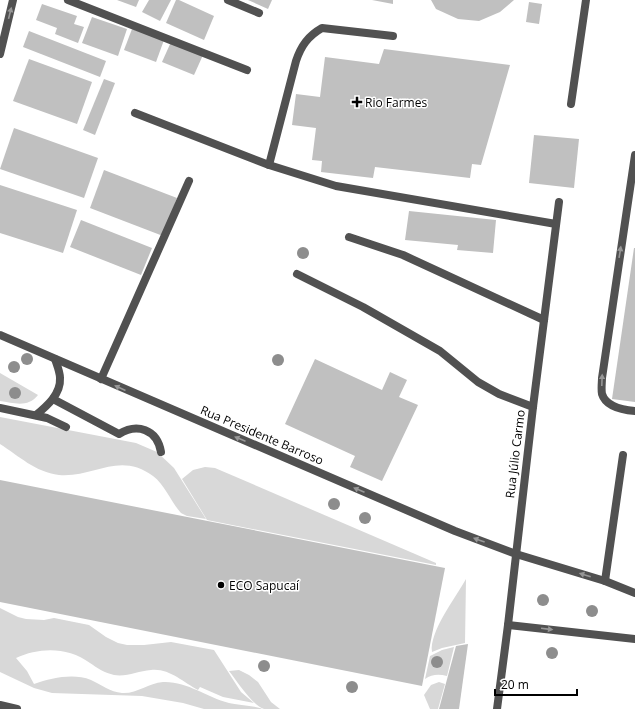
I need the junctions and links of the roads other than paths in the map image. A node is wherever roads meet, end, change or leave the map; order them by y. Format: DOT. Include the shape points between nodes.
graph roads {
  1 [pos="13,0"];
  2 [pos="68,0"];
  3 [pos="228,0"];
  4 [pos="586,0"];
  5 [pos="259,13"];
  6 [pos="393,36"];
  7 [pos="0,54"];
  8 [pos="247,70"];
  9 [pos="571,104"];
  10 [pos="135,113"];
  11 [pos="635,155"];
  12 [pos="269,165"];
  13 [pos="189,181"];
  14 [pos="559,202"];
  15 [pos="556,224"];
  16 [pos="349,237"];
  17 [pos="297,274"];
  18 [pos="544,320"];
  19 [pos="0,335"];
  20 [pos="55,359"];
  21 [pos="101,379"];
  22 [pos="53,399"];
  23 [pos="533,406"];
  24 [pos="0,408"];
  25 [pos="635,412"];
  26 [pos="36,415"];
  27 [pos="66,427"];
  28 [pos="160,452"];
  29 [pos="622,454"];
  30 [pos="516,554"];
  31 [pos="605,581"];
  32 [pos="635,593"];
  33 [pos="508,624"];
  34 [pos="635,639"];
  35 [pos="0,706"];
  36 [pos="17,709"];
  37 [pos="497,709"];
  7 -- 1 [label="street, one-way"];
  2 -- 8 [label="street"];
  3 -- 5 [label="street"];
  4 -- 9 [label="street"];
  6 -- 12 [label="street" via="322,28 312,34 300,50 296,61"];
  10 -- 12 [label="street"];
  25 -- 11 [label="street, one-way" via="618,408 608,402 602,394 602,378"];
  12 -- 15 [label="street" via="336,186"];
  13 -- 21 [label="street"];
  14 -- 15 [label="street, Rua Júlio Carmo"];
  15 -- 18 [label="street, Rua Júlio Carmo"];
  16 -- 18 [label="street" via="403,255"];
  17 -- 23 [label="street" via="364,307 434,347 478,382 499,394"];
  18 -- 23 [label="street, Rua Júlio Carmo"];
  19 -- 20 [label="street, Rua Presidente Barroso"];
  20 -- 21 [label="street, Rua Presidente Barroso"];
  20 -- 22 [label="street" via="60,379"];
  30 -- 21 [label="street, Rua Presidente Barroso, one-way" via="455,531"];
  22 -- 26 [label="street"];
  22 -- 28 [label="street" via="119,434 132,428 141,428 159,443"];
  23 -- 30 [label="street, Rua Júlio Carmo"];
  24 -- 26 [label="street"];
  26 -- 27 [label="street" via="54,420"];
  29 -- 31 [label="street"];
  31 -- 30 [label="street, Rua Presidente Barroso, one-way"];
  30 -- 33 [label="street, Rua Júlio Carmo"];
  31 -- 32 [label="street, Rua Presidente Barroso"];
  33 -- 34 [label="street, one-way"];
  33 -- 37 [label="street, Rua Júlio Carmo"];
  35 -- 36 [label="street"];
}
